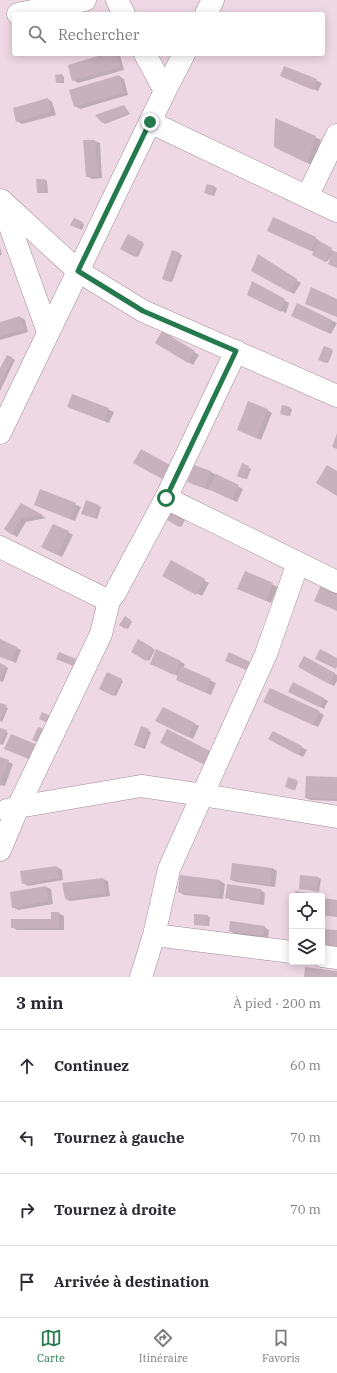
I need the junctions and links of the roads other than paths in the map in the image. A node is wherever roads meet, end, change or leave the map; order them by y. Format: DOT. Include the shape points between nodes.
graph roads {
  1 [pos="85,0"];
  2 [pos="117,0"];
  3 [pos="213,0"];
  4 [pos="28,12"];
  5 [pos="123,12"];
  6 [pos="207,12"];
  7 [pos="12,15"];
  8 [pos="0,18"];
  9 [pos="146,56"];
  10 [pos="183,56"];
  11 [pos="165,91"];
  12 [pos="150,122"];
  13 [pos="337,135"];
  14 [pos="307,197"];
  15 [pos="0,199"];
  16 [pos="337,211"];
  17 [pos="78,271"];
  18 [pos="48,332"];
  19 [pos="236,351"];
  20 [pos="337,396"];
  21 [pos="0,433"];
  22 [pos="166,498"];
  23 [pos="0,547"];
  24 [pos="298,563"];
  25 [pos="337,582"];
  26 [pos="109,601"];
  27 [pos="203,795"];
  28 [pos="9,809"];
  29 [pos="337,817"];
  30 [pos="0,850"];
  31 [pos="154,935"];
  32 [pos="289,952"];
  33 [pos="325,956"];
  34 [pos="337,958"];
  35 [pos="141,977"];
  1 -- 4 [label="street"];
  2 -- 5 [label="street"];
  3 -- 6 [label="street"];
  7 -- 8 [label="street"];
  9 -- 11 [label="street"];
  10 -- 11 [label="street"];
  11 -- 12 [label="street"];
  12 -- 14 [label="street"];
  12 -- 17 [label="street"];
  13 -- 14 [label="street"];
  14 -- 16 [label="street"];
  15 -- 17 [label="street"];
  15 -- 18 [label="street"];
  17 -- 18 [label="street"];
  17 -- 19 [label="street" via="143,311"];
  18 -- 21 [label="street"];
  19 -- 20 [label="street"];
  19 -- 22 [label="street"];
  22 -- 24 [label="street"];
  22 -- 26 [label="street"];
  23 -- 26 [label="street"];
  24 -- 25 [label="street"];
  24 -- 27 [label="street" via="266,654"];
  26 -- 28 [label="street" via="101,634"];
  27 -- 28 [label="street" via="141,786"];
  27 -- 29 [label="street"];
  27 -- 31 [label="street" via="169,869"];
  28 -- 30 [label="street"];
  31 -- 32 [label="street"];
  31 -- 35 [label="street"];
  33 -- 34 [label="street"];
}
